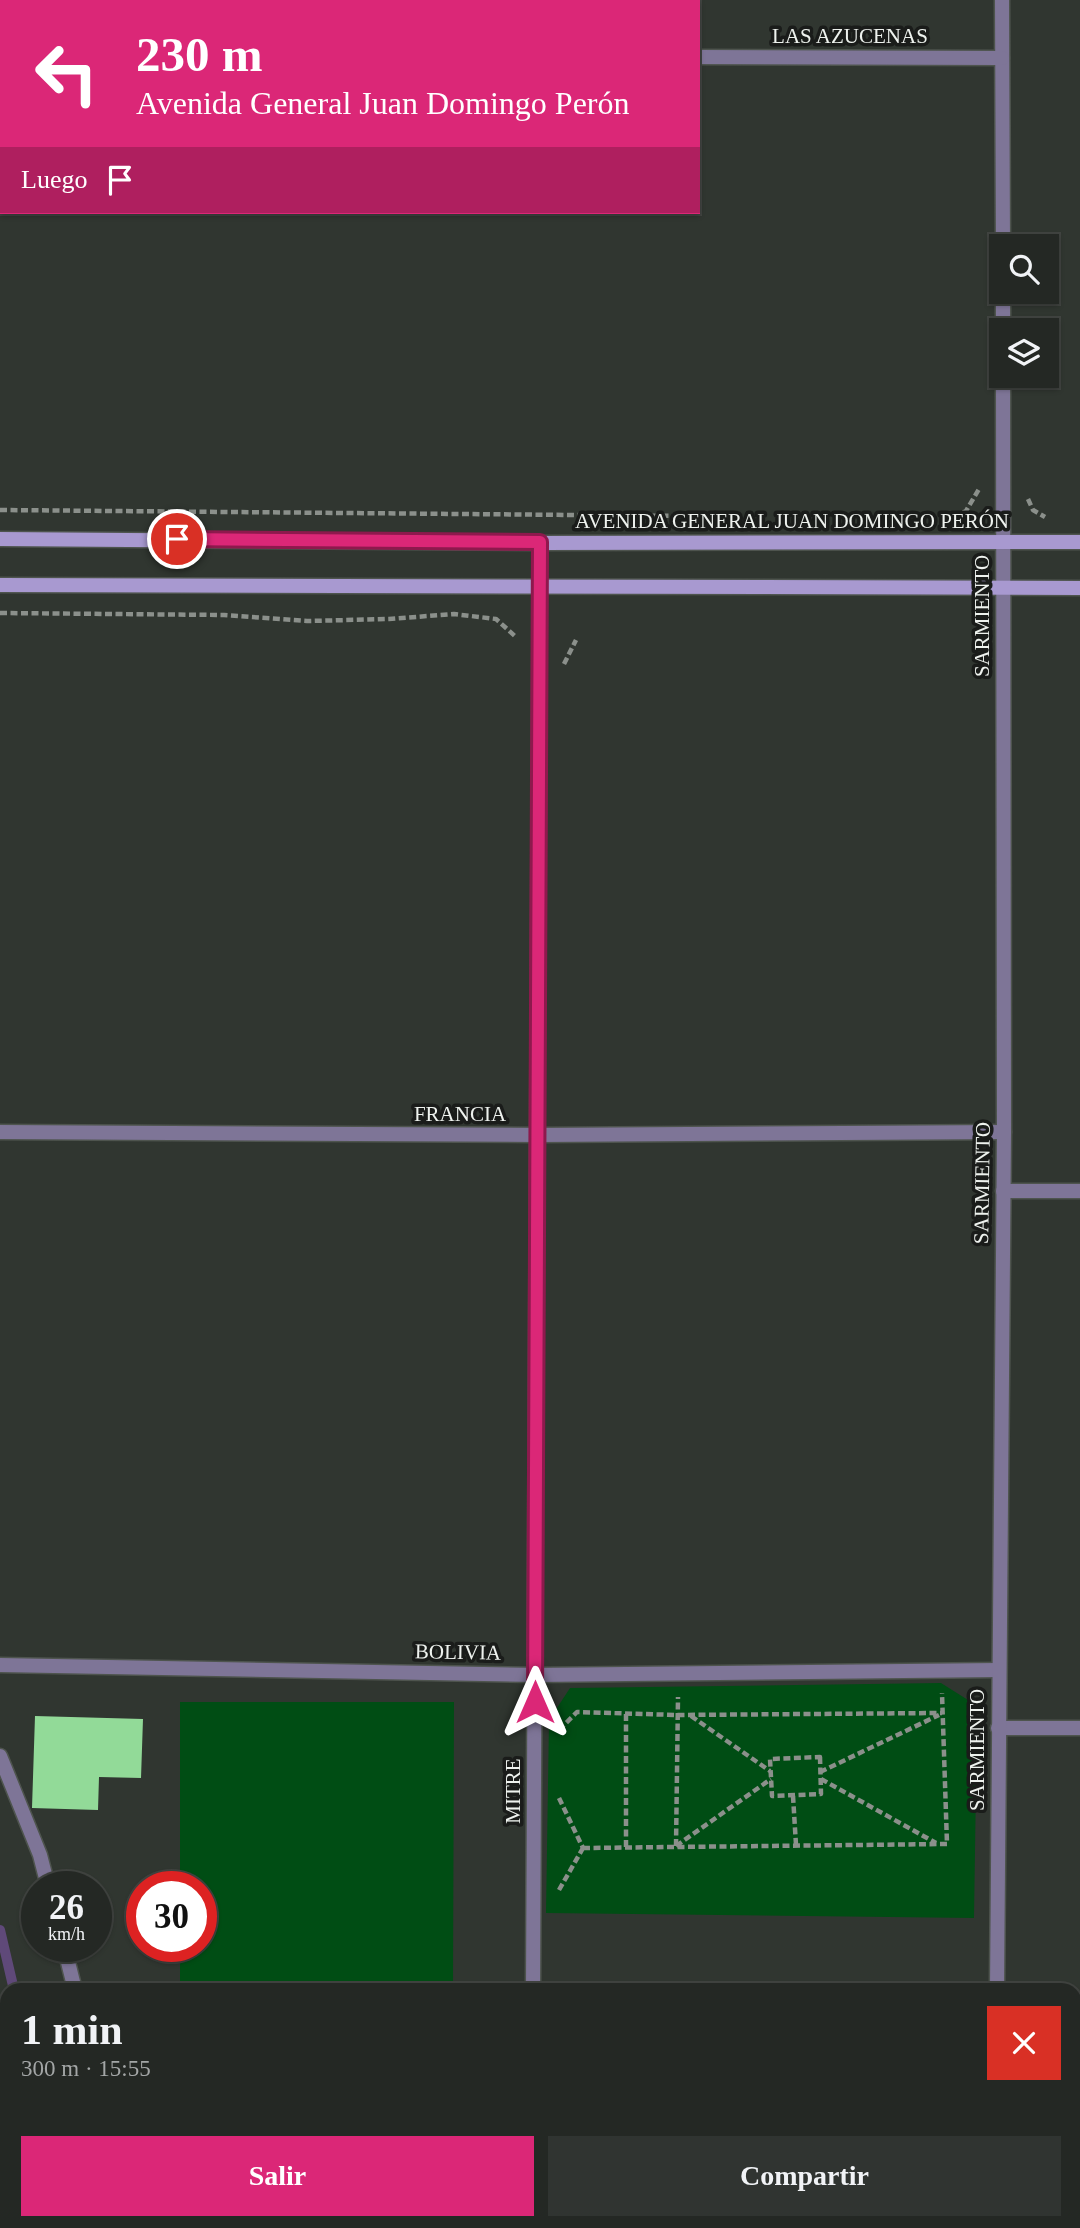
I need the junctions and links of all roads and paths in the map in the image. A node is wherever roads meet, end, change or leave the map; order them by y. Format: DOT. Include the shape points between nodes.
graph roads {
  1 [pos="1002,0"];
  2 [pos="700,57"];
  3 [pos="1003,58"];
  4 [pos="1003,234"];
  5 [pos="1003,388"];
  6 [pos="1003,481"];
  7 [pos="0,510"];
  8 [pos="698,516"];
  9 [pos="949,517"];
  10 [pos="1052,521"];
  11 [pos="0,539"];
  12 [pos="540,542"];
  13 [pos="1003,542"];
  14 [pos="1080,542"];
  15 [pos="0,585"];
  16 [pos="539,585"];
  17 [pos="1003,587"];
  18 [pos="1080,587"];
  19 [pos="0,613"];
  20 [pos="518,639"];
  21 [pos="576,640"];
  22 [pos="539,665"];
  23 [pos="0,1132"];
  24 [pos="1004,1132"];
  25 [pos="538,1135"];
  26 [pos="1003,1191"];
  27 [pos="1080,1191"];
  28 [pos="0,1665"];
  29 [pos="999,1670"];
  30 [pos="942,1671"];
  31 [pos="535,1675"];
  32 [pos="678,1687"];
  33 [pos="942,1713"];
  34 [pos="626,1714"];
  35 [pos="677,1715"];
  36 [pos="689,1715"];
  37 [pos="998,1728"];
  38 [pos="1080,1728"];
  39 [pos="559,1742"];
  40 [pos="0,1756"];
  41 [pos="771,1772"];
  42 [pos="820,1772"];
  43 [pos="771,1779"];
  44 [pos="820,1779"];
  45 [pos="556,1792"];
  46 [pos="793,1796"];
  47 [pos="937,1844"];
  48 [pos="796,1845"];
  49 [pos="676,1846"];
  50 [pos="626,1847"];
  51 [pos="44,1871"];
  52 [pos="68,1962"];
  53 [pos="73,1983"];
  54 [pos="533,1983"];
  55 [pos="997,1983"];
  1 -- 3 [label="street"];
  2 -- 3 [label="street, LAS AZUCENAS"];
  3 -- 4 [label="street"];
  5 -- 6 [label="street, SARMIENTO"];
  6 -- 9 [label="path" via="983,482 966,511"];
  6 -- 10 [label="path" via="1025,480 1033,510"];
  6 -- 13 [label="street, SARMIENTO"];
  7 -- 8 [label="path"];
  11 -- 12 [label="main road, AVENIDA GENERAL JUAN DOMINGO PERÓN"];
  12 -- 13 [label="main road, AVENIDA GENERAL JUAN DOMINGO PERÓN"];
  12 -- 16 [label="street, MITRE"];
  13 -- 14 [label="main road, AVENIDA GENERAL JUAN DOMINGO PERÓN"];
  13 -- 17 [label="street, SARMIENTO"];
  15 -- 16 [label="main road"];
  16 -- 17 [label="main road"];
  16 -- 22 [label="street, MITRE"];
  17 -- 18 [label="main road"];
  17 -- 24 [label="street, SARMIENTO"];
  19 -- 20 [label="path" via="224,615 307,621 454,614 496,619"];
  21 -- 22 [label="path" via="566,664"];
  22 -- 25 [label="street, MITRE"];
  23 -- 25 [label="street, FRANCIA"];
  24 -- 25 [label="street, FRANCIA"];
  24 -- 26 [label="street, SARMIENTO"];
  25 -- 31 [label="street, MITRE"];
  26 -- 27 [label="street"];
  26 -- 29 [label="street, SARMIENTO"];
  28 -- 31 [label="street, BOLIVIA"];
  29 -- 30 [label="street, BOLIVIA"];
  29 -- 37 [label="street, SARMIENTO"];
  30 -- 31 [label="street, BOLIVIA"];
  30 -- 33 [label="path"];
  31 -- 54 [label="street, MITRE"];
  32 -- 35 [label="path"];
  33 -- 36 [label="path"];
  33 -- 42 [label="path"];
  33 -- 47 [label="path" via="947,1843"];
  34 -- 35 [label="path"];
  34 -- 39 [label="path" via="577,1712 559,1730"];
  34 -- 50 [label="path"];
  35 -- 36 [label="path"];
  35 -- 49 [label="path"];
  36 -- 41 [label="path"];
  37 -- 38 [label="street"];
  37 -- 55 [label="street, SARMIENTO"];
  40 -- 51 [label="street"];
  41 -- 42 [label="path" via="771,1759 820,1757"];
  41 -- 43 [label="path"];
  42 -- 44 [label="path"];
  43 -- 46 [label="path" via="772,1796"];
  43 -- 49 [label="path"];
  44 -- 46 [label="path" via="821,1794"];
  44 -- 47 [label="path"];
  45 -- 50 [label="path" via="583,1847"];
  46 -- 48 [label="path"];
  47 -- 48 [label="path"];
  48 -- 49 [label="path"];
  49 -- 50 [label="path"];
  52 -- 53 [label="street"];
}
